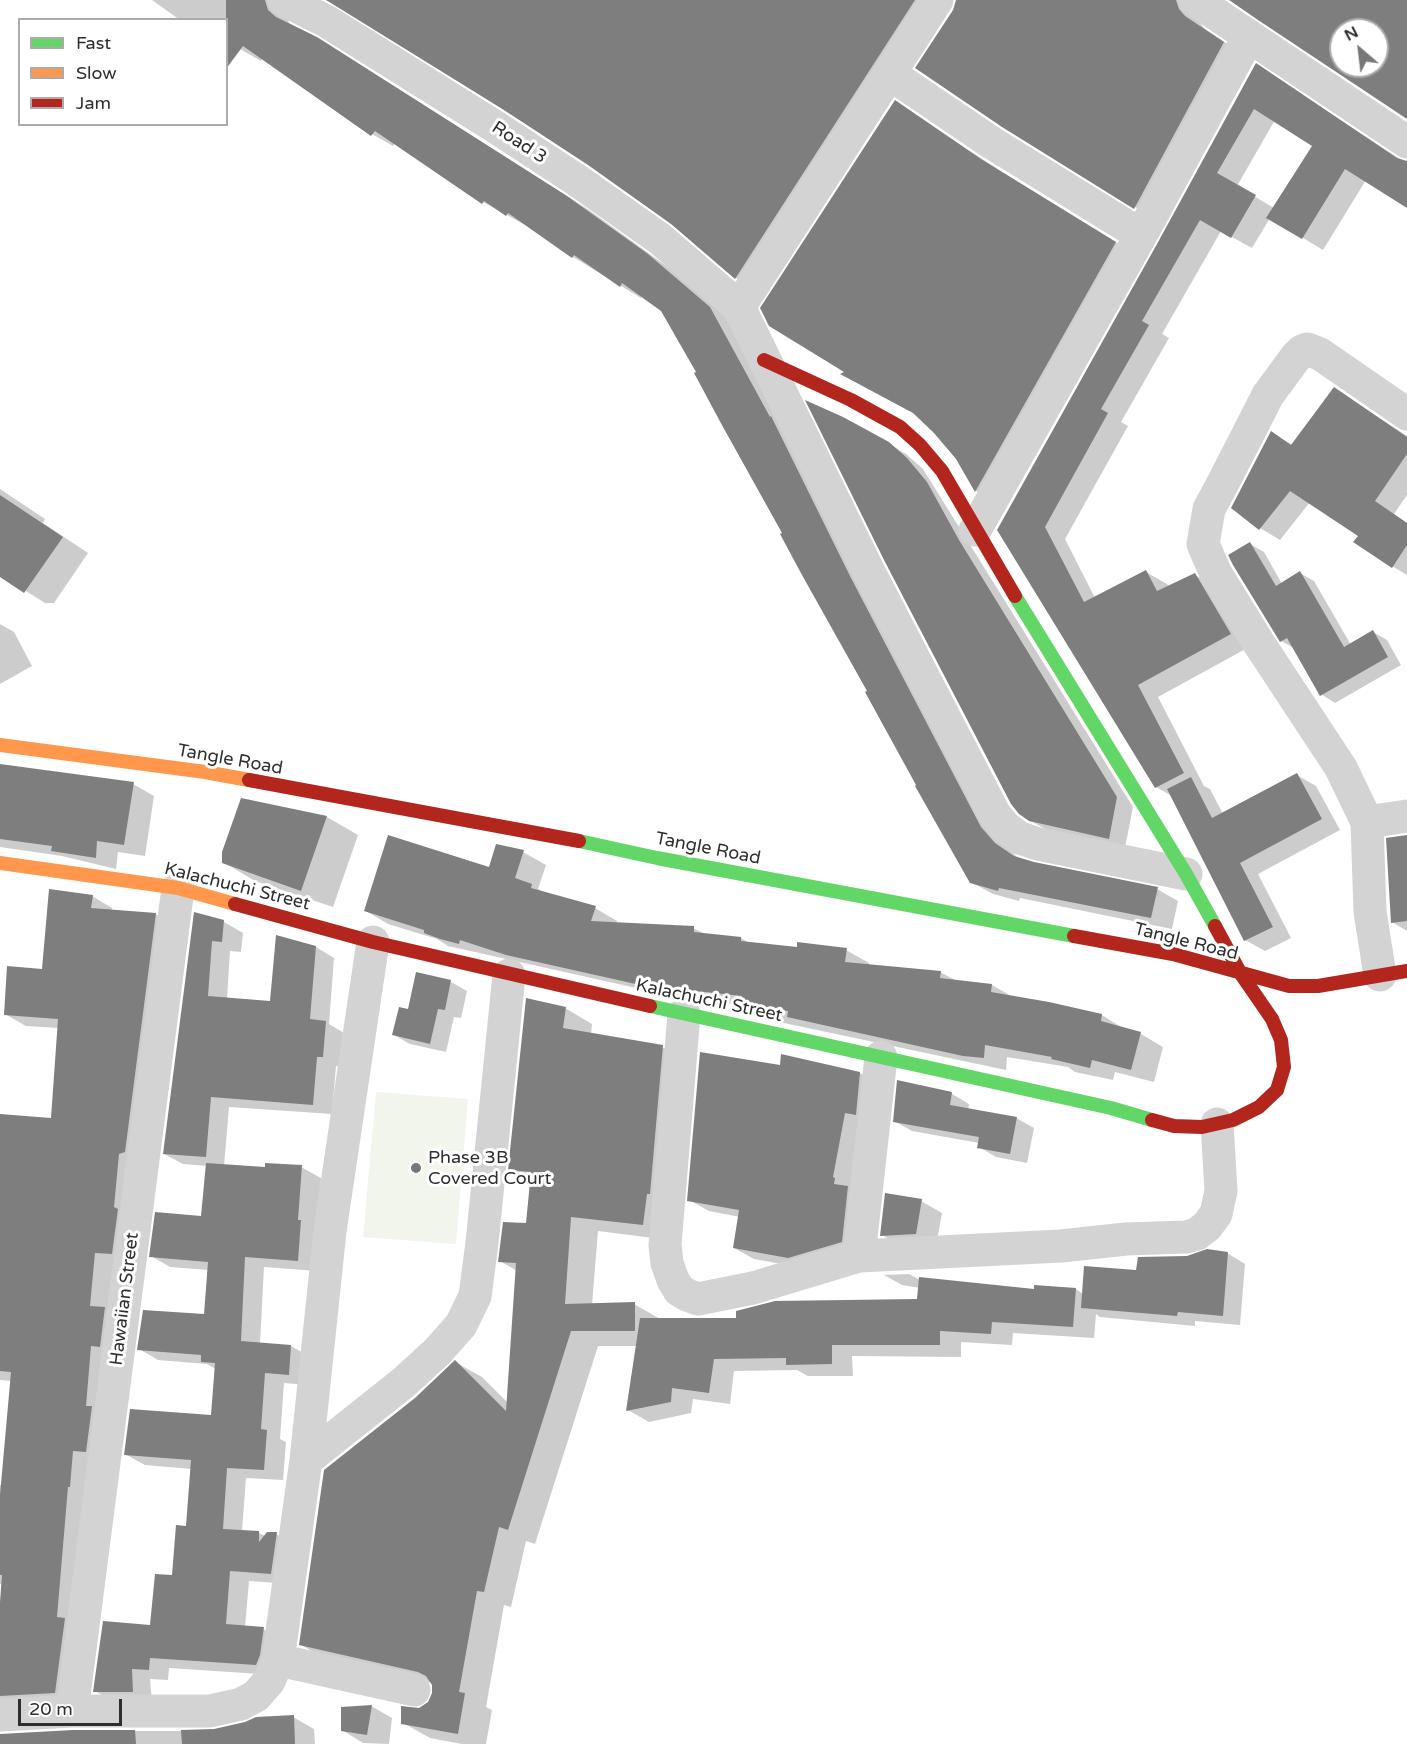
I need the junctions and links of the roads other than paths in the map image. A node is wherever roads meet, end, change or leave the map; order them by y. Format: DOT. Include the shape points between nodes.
graph roads {
  1 [pos="284,0"];
  2 [pos="937,0"];
  3 [pos="1195,0"];
  4 [pos="1249,36"];
  5 [pos="890,74"];
  6 [pos="1407,142"];
  7 [pos="1141,235"];
  8 [pos="739,307"];
  9 [pos="764,360"];
  10 [pos="1407,414"];
  11 [pos="975,530"];
  12 [pos="0,745"];
  13 [pos="1407,816"];
  14 [pos="1366,822"];
  15 [pos="0,863"];
  16 [pos="1186,874"];
  17 [pos="178,888"];
  18 [pos="373,942"];
  19 [pos="1393,973"];
  20 [pos="1241,974"];
  21 [pos="509,975"];
  22 [pos="684,1014"];
  23 [pos="881,1057"];
  24 [pos="1217,1124"];
  25 [pos="859,1256"];
  26 [pos="306,1460"];
  27 [pos="278,1660"];
  28 [pos="414,1690"];
  29 [pos="72,1711"];
  30 [pos="0,1715"];
  1 -- 8 [label="street, Road 3" via="326,21 578,181 660,239"];
  2 -- 5 [label="street"];
  3 -- 4 [label="street"];
  4 -- 6 [label="street"];
  4 -- 7 [label="street"];
  5 -- 7 [label="street" via="992,143"];
  5 -- 8 [label="street"];
  7 -- 11 [label="street"];
  8 -- 9 [label="street"];
  9 -- 11 [label="street, Kalachuchi Street" via="852,400 900,427 942,471"];
  9 -- 16 [label="street" via="995,815 1020,838 1038,844"];
  10 -- 14 [label="street" via="1320,354 1302,351 1268,395 1209,509 1203,544 1216,574 1341,768"];
  11 -- 16 [label="street, Kalachuchi Street"];
  12 -- 20 [label="street, Tangle Road" via="205,772 407,812 531,831 1173,954"];
  13 -- 14 [label="street"];
  14 -- 19 [label="street" via="1370,912"];
  15 -- 17 [label="street, Kalachuchi Street"];
  16 -- 20 [label="street, Kalachuchi Street"];
  17 -- 18 [label="street, Kalachuchi Street"];
  17 -- 29 [label="street, Hawaiian Street"];
  18 -- 21 [label="street, Kalachuchi Street"];
  18 -- 26 [label="street" via="330,1231"];
  19 -- 20 [label="street, Tangle Road" via="1318,986 1289,986"];
  20 -- 24 [label="street, Kalachuchi Street" via="1272,1019 1281,1040 1284,1067 1277,1090 1258,1107"];
  21 -- 22 [label="street, Kalachuchi Street"];
  21 -- 26 [label="street" via="475,1296 460,1325 437,1352"];
  22 -- 23 [label="street, Kalachuchi Street"];
  22 -- 25 [label="street" via="665,1245 669,1272 679,1290 698,1299 753,1288"];
  23 -- 24 [label="street, Kalachuchi Street" via="1111,1108 1174,1126"];
  23 -- 25 [label="street"];
  24 -- 25 [label="street" via="1221,1191 1216,1214 1197,1234 1061,1246"];
  26 -- 27 [label="street"];
  27 -- 28 [label="street"];
  27 -- 29 [label="street" via="269,1681 256,1696 241,1704 210,1711"];
  29 -- 30 [label="street"];
}
